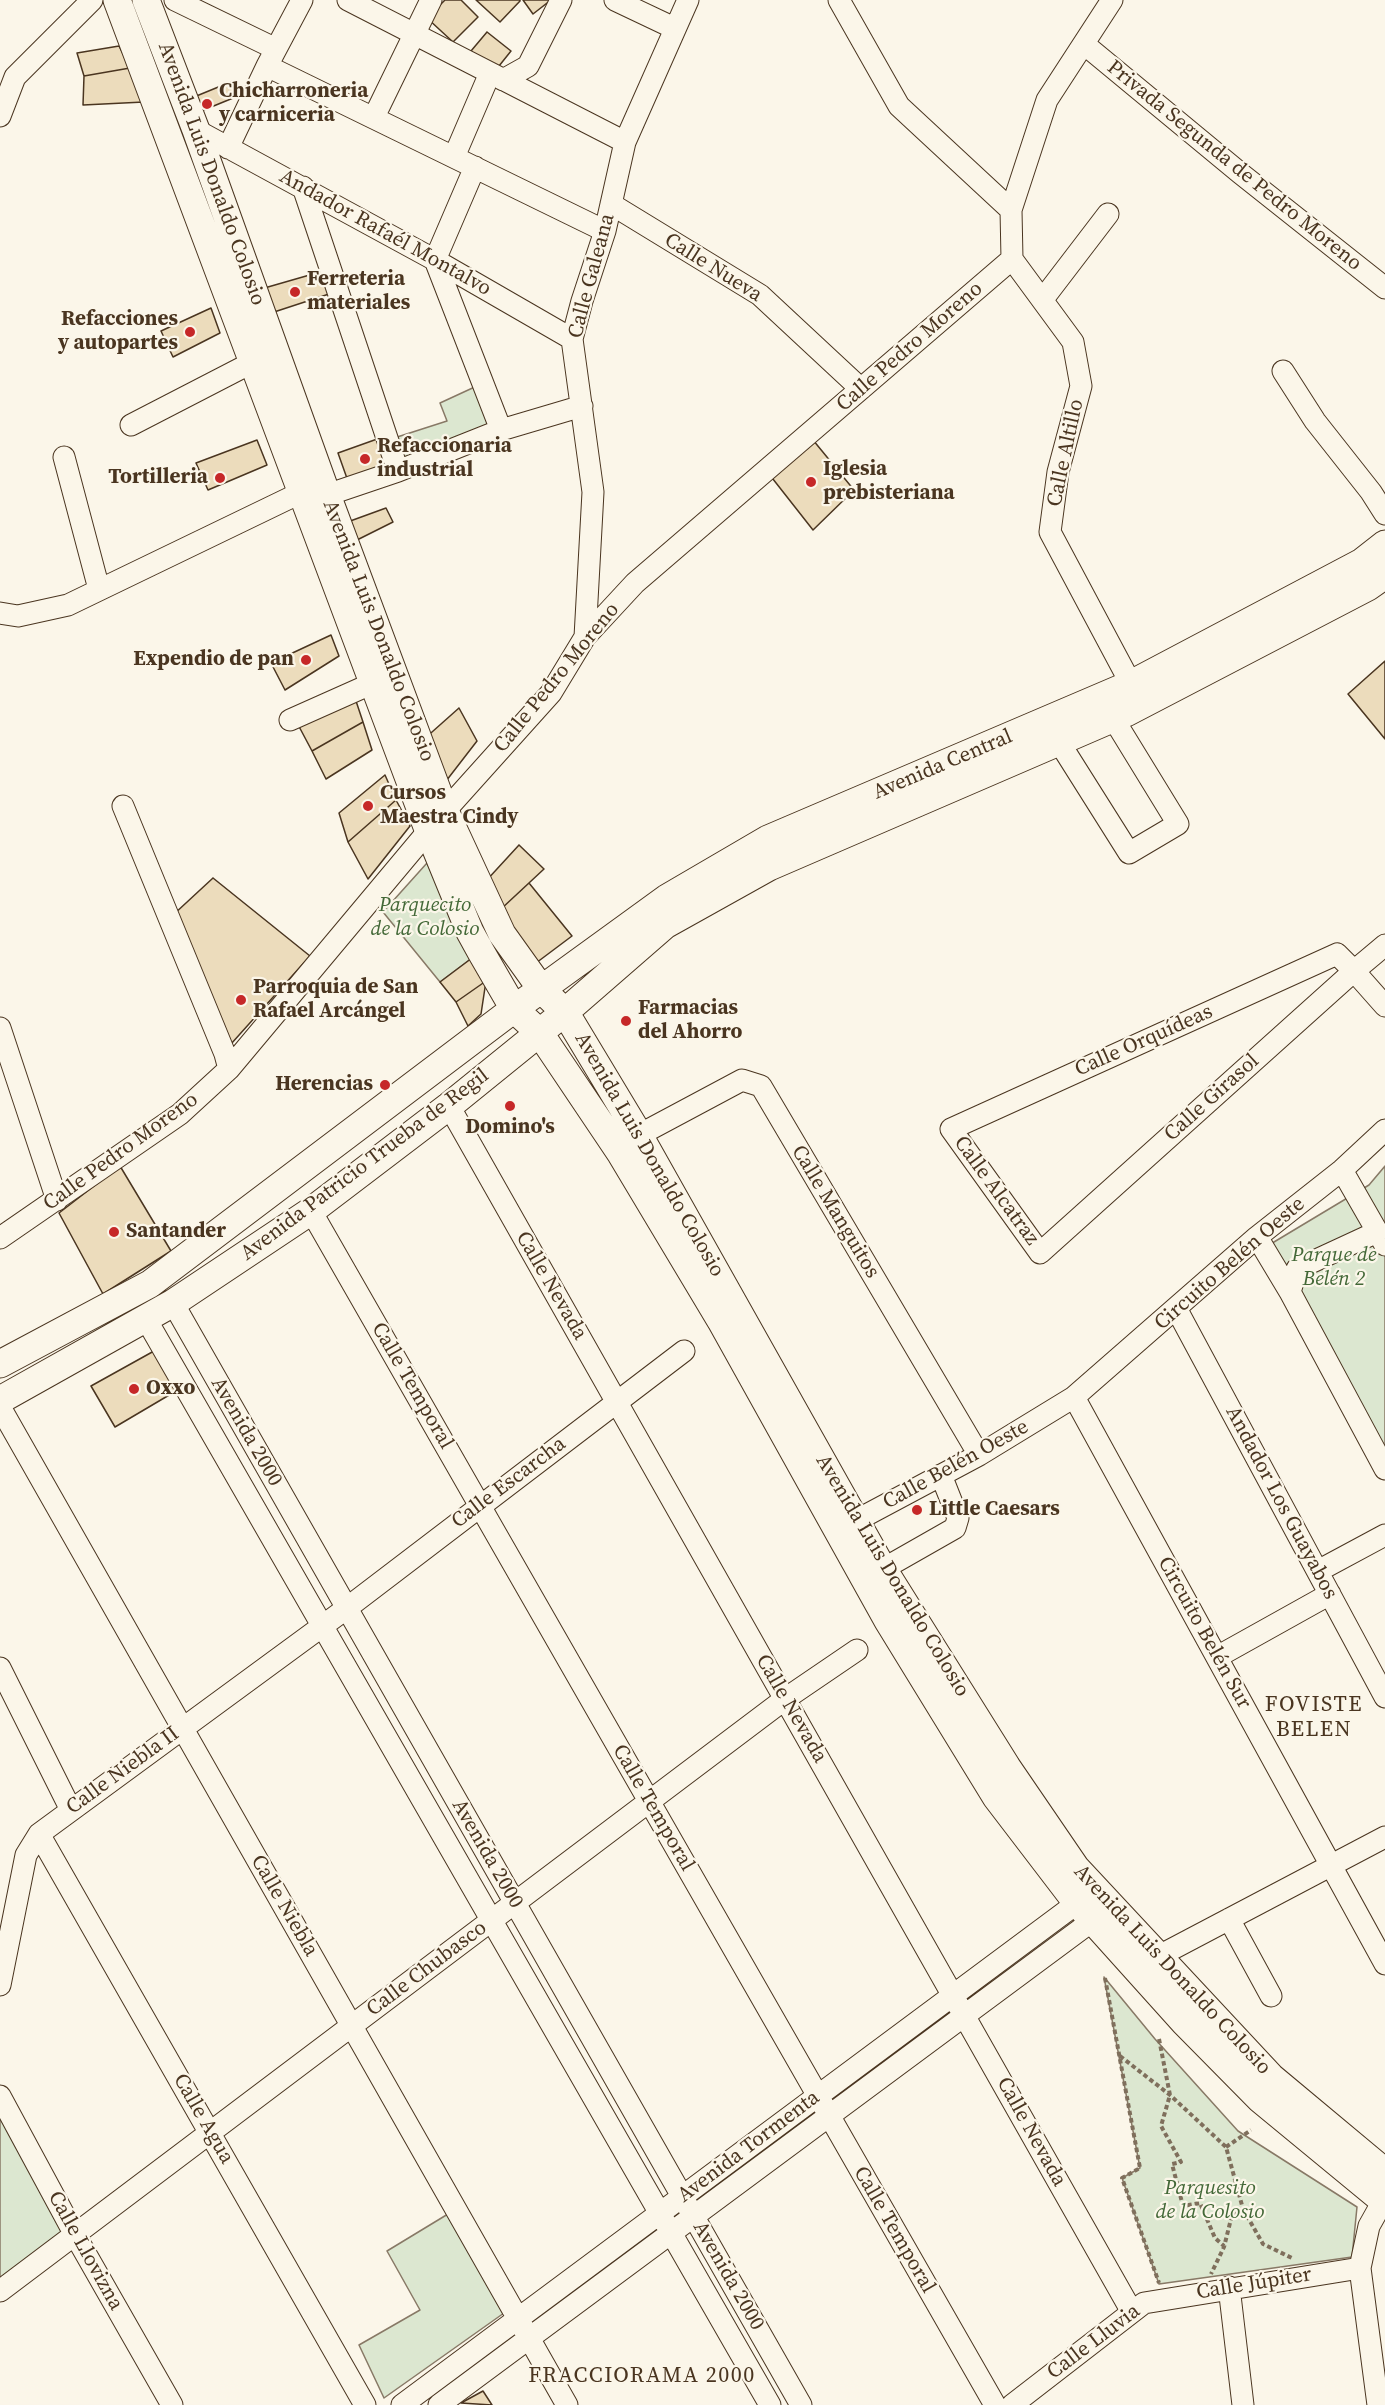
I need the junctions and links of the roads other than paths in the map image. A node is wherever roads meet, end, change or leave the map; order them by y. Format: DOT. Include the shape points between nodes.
graph roads {
  1 [pos="92,0"];
  2 [pos="117,0"];
  3 [pos="146,0"];
  4 [pos="175,0"];
  5 [pos="302,0"];
  6 [pos="348,0"];
  7 [pos="431,0"];
  8 [pos="561,0"];
  9 [pos="615,0"];
  10 [pos="688,0"];
  11 [pos="839,0"];
  12 [pos="1112,0"];
  13 [pos="674,28"];
  14 [pos="415,35"];
  15 [pos="1084,44"];
  16 [pos="272,57"];
  17 [pos="497,76"];
  18 [pos="0,116"];
  19 [pos="374,117"];
  20 [pos="196,130"];
  21 [pos="625,142"];
  22 [pos="228,148"];
  23 [pos="454,157"];
  24 [pos="475,167"];
  25 [pos="303,188"];
  26 [pos="611,204"];
  27 [pos="1011,210"];
  28 [pos="1108,214"];
  29 [pos="605,231"];
  30 [pos="1012,259"];
  31 [pos="435,260"];
  32 [pos="1385,288"];
  33 [pos="1043,299"];
  34 [pos="250,319"];
  35 [pos="572,339"];
  36 [pos="253,362"];
  37 [pos="1283,371"];
  38 [pos="861,390"];
  39 [pos="582,406"];
  40 [pos="131,425"];
  41 [pos="501,430"];
  42 [pos="64,457"];
  43 [pos="398,471"];
  44 [pos="314,494"];
  45 [pos="1385,514"];
  46 [pos="1385,544"];
  47 [pos="1385,574"];
  48 [pos="99,589"];
  49 [pos="0,613"];
  50 [pos="585,637"];
  51 [pos="373,683"];
  52 [pos="1131,684"];
  53 [pos="1113,718"];
  54 [pos="290,720"];
  55 [pos="1059,742"];
  56 [pos="123,806"];
  57 [pos="437,821"];
  58 [pos="1385,945"];
  59 [pos="1354,972"];
  60 [pos="542,990"];
  61 [pos="1385,1006"];
  62 [pos="514,1009"];
  63 [pos="565,1011"];
  64 [pos="0,1029"];
  65 [pos="539,1032"];
  66 [pos="229,1069"];
  67 [pos="449,1106"];
  68 [pos="951,1129"];
  69 [pos="1385,1130"];
  70 [pos="639,1134"];
  71 [pos="1342,1170"];
  72 [pos="57,1200"];
  73 [pos="311,1211"];
  74 [pos="1257,1237"];
  75 [pos="0,1238"];
  76 [pos="1381,1238"];
  77 [pos="1040,1253"];
  78 [pos="1290,1292"];
  79 [pos="173,1304"];
  80 [pos="1177,1310"];
  81 [pos="146,1319"];
  82 [pos="684,1351"];
  83 [pos="0,1364"];
  84 [pos="1074,1397"];
  85 [pos="0,1400"];
  86 [pos="616,1401"];
  87 [pos="0,1407"];
  88 [pos="979,1455"];
  89 [pos="1385,1469"];
  90 [pos="941,1475"];
  91 [pos="480,1505"];
  92 [pos="847,1526"];
  93 [pos="1385,1534"];
  94 [pos="884,1569"];
  95 [pos="1317,1571"];
  96 [pos="1330,1594"];
  97 [pos="335,1617"];
  98 [pos="857,1650"];
  99 [pos="1217,1657"];
  100 [pos="0,1668"];
  101 [pos="1385,1697"];
  102 [pos="785,1699"];
  103 [pos="182,1728"];
  104 [pos="649,1801"];
  105 [pos="71,1809"];
  106 [pos="39,1834"];
  107 [pos="1385,1837"];
  108 [pos="1330,1864"];
  109 [pos="514,1903"];
  110 [pos="1088,1904"];
  111 [pos="1229,1918"];
  112 [pos="492,1920"];
  113 [pos="1149,1964"];
  114 [pos="1385,1964"];
  115 [pos="0,1985"];
  116 [pos="954,1995"];
  117 [pos="1271,1996"];
  118 [pos="965,2015"];
  119 [pos="352,2026"];
  120 [pos="0,2096"];
  121 [pos="817,2097"];
  122 [pos="828,2116"];
  123 [pos="211,2132"];
  124 [pos="1385,2172"];
  125 [pos="682,2197"];
  126 [pos="1384,2201"];
  127 [pos="661,2214"];
  128 [pos="693,2216"];
  129 [pos="671,2232"];
  130 [pos="75,2235"];
  131 [pos="1360,2268"];
  132 [pos="1229,2287"];
  133 [pos="0,2291"];
  134 [pos="1140,2307"];
  135 [pos="518,2319"];
  136 [pos="529,2338"];
  137 [pos="172,2405"];
  138 [pos="365,2405"];
  139 [pos="402,2405"];
  140 [pos="439,2405"];
  141 [pos="567,2405"];
  142 [pos="770,2405"];
  143 [pos="801,2405"];
  144 [pos="994,2405"];
  145 [pos="1012,2405"];
  146 [pos="1243,2405"];
  147 [pos="1378,2405"];
  1 -- 18 [label="street" via="15,76"];
  2 -- 34 [label="main road"];
  3 -- 20 [label="main road, Avenida Luis Donaldo Colosio"];
  4 -- 16 [label="street"];
  5 -- 16 [label="street"];
  6 -- 14 [label="street"];
  7 -- 14 [label="street"];
  8 -- 17 [label="street" via="528,66"];
  9 -- 13 [label="street"];
  10 -- 13 [label="street, Calle Galeana"];
  11 -- 27 [label="street" via="899,106"];
  12 -- 15 [label="street"];
  13 -- 21 [label="street, Calle Galeana"];
  14 -- 17 [label="street"];
  14 -- 19 [label="street"];
  15 -- 27 [label="street" via="1047,100"];
  15 -- 32 [label="street, Privada Segunda de Pedro Moreno"];
  16 -- 19 [label="street"];
  16 -- 22 [label="street"];
  17 -- 21 [label="street"];
  17 -- 23 [label="street"];
  19 -- 23 [label="street"];
  20 -- 22 [label="street, Andador Rafaél Montalvo"];
  20 -- 34 [label="main road, Avenida Luis Donaldo Colosio"];
  21 -- 26 [label="street, Calle Galeana"];
  22 -- 25 [label="street, Andador Rafaél Montalvo"];
  23 -- 24 [label="street"];
  24 -- 29 [label="street"];
  24 -- 31 [label="street"];
  25 -- 31 [label="street, Andador Rafaél Montalvo"];
  25 -- 43 [label="street"];
  26 -- 29 [label="street, Calle Galeana"];
  26 -- 38 [label="street, Calle Nueva" via="760,295"];
  27 -- 30 [label="street"];
  28 -- 33 [label="street"];
  29 -- 35 [label="street, Calle Galeana"];
  30 -- 33 [label="street, Calle Altillo"];
  30 -- 38 [label="street, Calle Pedro Moreno"];
  31 -- 35 [label="street, Andador Rafaél Montalvo"];
  31 -- 41 [label="street"];
  33 -- 52 [label="street, Calle Altillo" via="1073,342 1081,386 1058,472 1050,532"];
  34 -- 36 [label="main road"];
  34 -- 44 [label="main road, Avenida Luis Donaldo Colosio"];
  35 -- 39 [label="street, Calle Galeana"];
  36 -- 40 [label="street"];
  36 -- 44 [label="main road"];
  37 -- 45 [label="street"];
  38 -- 50 [label="street, Calle Pedro Moreno" via="635,583"];
  39 -- 41 [label="street"];
  39 -- 50 [label="street, Calle Galeana" via="593,492"];
  41 -- 43 [label="street"];
  42 -- 48 [label="street"];
  43 -- 44 [label="street"];
  44 -- 48 [label="street"];
  44 -- 51 [label="main road"];
  44 -- 57 [label="main road, Avenida Luis Donaldo Colosio"];
  46 -- 52 [label="main road, Avenida Central" via="1362,562"];
  47 -- 53 [label="main road, Avenida Central" via="1368,587"];
  48 -- 49 [label="street" via="68,605 18,616"];
  50 -- 57 [label="street, Calle Pedro Moreno" via="551,693"];
  51 -- 54 [label="street"];
  51 -- 57 [label="main road"];
  52 -- 60 [label="main road, Avenida Central" via="768,839 667,898"];
  53 -- 55 [label="main road, Avenida Central"];
  53 -- 55 [label="street" via="1178,824 1129,854"];
  55 -- 63 [label="main road, Avenida Central" via="769,867 665,925"];
  56 -- 66 [label="street"];
  57 -- 60 [label="main road, Avenida Luis Donaldo Colosio" via="502,934"];
  57 -- 62 [label="main road" via="470,932"];
  57 -- 66 [label="street, Calle Pedro Moreno"];
  58 -- 59 [label="street, Calle Girasol"];
  59 -- 61 [label="street"];
  59 -- 68 [label="street, Calle Orquídeas" via="1337,954"];
  59 -- 77 [label="street, Calle Girasol"];
  60 -- 62 [label="main road, Avenida Central"];
  60 -- 63 [label="main road, Avenida Luis Donaldo Colosio"];
  62 -- 65 [label="main road"];
  62 -- 83 [label="main road, Avenida Patricio Trueba de Regil" via="150,1284"];
  63 -- 65 [label="main road, Avenida Central"];
  63 -- 70 [label="main road, Avenida Luis Donaldo Colosio"];
  64 -- 72 [label="street"];
  65 -- 67 [label="main road, Avenida Patricio Trueba de Regil"];
  65 -- 92 [label="main road" via="621,1154"];
  66 -- 72 [label="street, Calle Pedro Moreno" via="180,1114"];
  67 -- 73 [label="main road, Avenida Patricio Trueba de Regil"];
  67 -- 86 [label="street, Calle Nevada"];
  68 -- 77 [label="street, Calle Alcatraz"];
  69 -- 71 [label="street, Circuito Belén Oeste"];
  70 -- 88 [label="street, Calle Manguitos" via="742,1080 761,1086"];
  70 -- 92 [label="main road, Avenida Luis Donaldo Colosio"];
  71 -- 74 [label="street, Circuito Belén Oeste"];
  71 -- 76 [label="street"];
  72 -- 75 [label="street, Calle Pedro Moreno"];
  73 -- 79 [label="main road, Avenida Patricio Trueba de Regil"];
  73 -- 91 [label="street, Calle Temporal"];
  74 -- 78 [label="street"];
  74 -- 80 [label="street, Circuito Belén Oeste"];
  76 -- 78 [label="street" via="1297,1269"];
  78 -- 89 [label="street"];
  79 -- 81 [label="main road, Avenida Patricio Trueba de Regil"];
  79 -- 97 [label="street, Avenida 2000"];
  80 -- 84 [label="street, Circuito Belén Oeste"];
  80 -- 95 [label="street, Andador Los Guayabos"];
  81 -- 85 [label="main road, Avenida Patricio Trueba de Regil"];
  81 -- 97 [label="street, Avenida 2000"];
  82 -- 86 [label="street, Calle Escarcha"];
  84 -- 88 [label="street, Calle Belén Oeste"];
  84 -- 99 [label="street, Circuito Belén Sur"];
  86 -- 91 [label="street, Calle Escarcha"];
  86 -- 102 [label="street, Calle Nevada"];
  87 -- 103 [label="street, Calle Niebla"];
  88 -- 90 [label="street, Calle Belén Oeste"];
  90 -- 92 [label="street, Calle Belén Oeste"];
  90 -- 94 [label="street" via="958,1518 955,1528"];
  91 -- 97 [label="street, Calle Escarcha"];
  91 -- 104 [label="street, Calle Temporal"];
  92 -- 94 [label="main road, Avenida Luis Donaldo Colosio"];
  92 -- 110 [label="main road" via="888,1621 996,1797"];
  93 -- 95 [label="street"];
  94 -- 110 [label="main road, Avenida Luis Donaldo Colosio" via="1007,1767 1076,1868"];
  95 -- 96 [label="street, Andador Los Guayabos"];
  96 -- 99 [label="street"];
  96 -- 101 [label="street, Andador Los Guayabos"];
  97 -- 103 [label="street, Calle Niebla II"];
  97 -- 109 [label="street, Avenida 2000"];
  97 -- 112 [label="street, Avenida 2000"];
  98 -- 102 [label="street, Calle Chubasco"];
  99 -- 108 [label="street, Circuito Belén Sur"];
  100 -- 105 [label="street"];
  102 -- 104 [label="street, Calle Chubasco"];
  102 -- 116 [label="street, Calle Nevada"];
  103 -- 105 [label="street, Calle Niebla II"];
  103 -- 119 [label="street, Calle Niebla"];
  104 -- 109 [label="street, Calle Chubasco"];
  104 -- 121 [label="street, Calle Temporal"];
  105 -- 106 [label="street, Calle Niebla II"];
  106 -- 115 [label="street, Calle Niebla II" via="26,1855"];
  106 -- 123 [label="street, Calle Agua"];
  107 -- 108 [label="street"];
  108 -- 111 [label="street"];
  108 -- 114 [label="street, Circuito Belén Sur"];
  109 -- 112 [label="street, Calle Chubasco"];
  109 -- 125 [label="street, Avenida 2000"];
  110 -- 113 [label="main road"];
  110 -- 116 [label="street, Avenida Tormenta"];
  110 -- 118 [label="street, Avenida Tormenta"];
  111 -- 113 [label="street"];
  111 -- 117 [label="street"];
  112 -- 119 [label="street, Calle Chubasco"];
  112 -- 127 [label="street, Avenida 2000"];
  113 -- 124 [label="main road, Avenida Luis Donaldo Colosio" via="1271,2077"];
  113 -- 126 [label="main road" via="1184,2022 1260,2099"];
  116 -- 118 [label="street, Calle Nevada"];
  116 -- 121 [label="street, Avenida Tormenta"];
  118 -- 122 [label="street, Avenida Tormenta"];
  118 -- 134 [label="street, Calle Nevada"];
  119 -- 123 [label="street, Calle Chubasco"];
  119 -- 135 [label="street, Calle Niebla"];
  120 -- 130 [label="street, Calle Llovizna"];
  121 -- 122 [label="street, Calle Temporal"];
  121 -- 125 [label="street, Avenida Tormenta"];
  122 -- 128 [label="street, Avenida Tormenta"];
  122 -- 144 [label="street, Calle Temporal"];
  123 -- 130 [label="street, Calle Chubasco"];
  123 -- 138 [label="street, Calle Agua"];
  125 -- 127 [label="street, Avenida Tormenta"];
  125 -- 128 [label="street, Avenida 2000"];
  126 -- 131 [label="street" via="1369,2226"];
  127 -- 129 [label="street, Avenida 2000"];
  127 -- 135 [label="street, Avenida Tormenta"];
  128 -- 129 [label="street, Avenida Tormenta"];
  128 -- 143 [label="street, Avenida 2000"];
  129 -- 136 [label="street, Avenida Tormenta"];
  129 -- 142 [label="street, Avenida 2000"];
  130 -- 133 [label="street, Calle Chubasco"];
  130 -- 137 [label="street, Calle Llovizna"];
  131 -- 132 [label="street, Calle Júpiter"];
  131 -- 147 [label="street"];
  132 -- 134 [label="street, Calle Júpiter"];
  132 -- 146 [label="street"];
  134 -- 145 [label="street, Calle Lluvia"];
  135 -- 136 [label="street, Calle Niebla"];
  135 -- 139 [label="street, Avenida Tormenta"];
  136 -- 140 [label="street, Avenida Tormenta"];
  136 -- 141 [label="street, Calle Niebla"];
}
